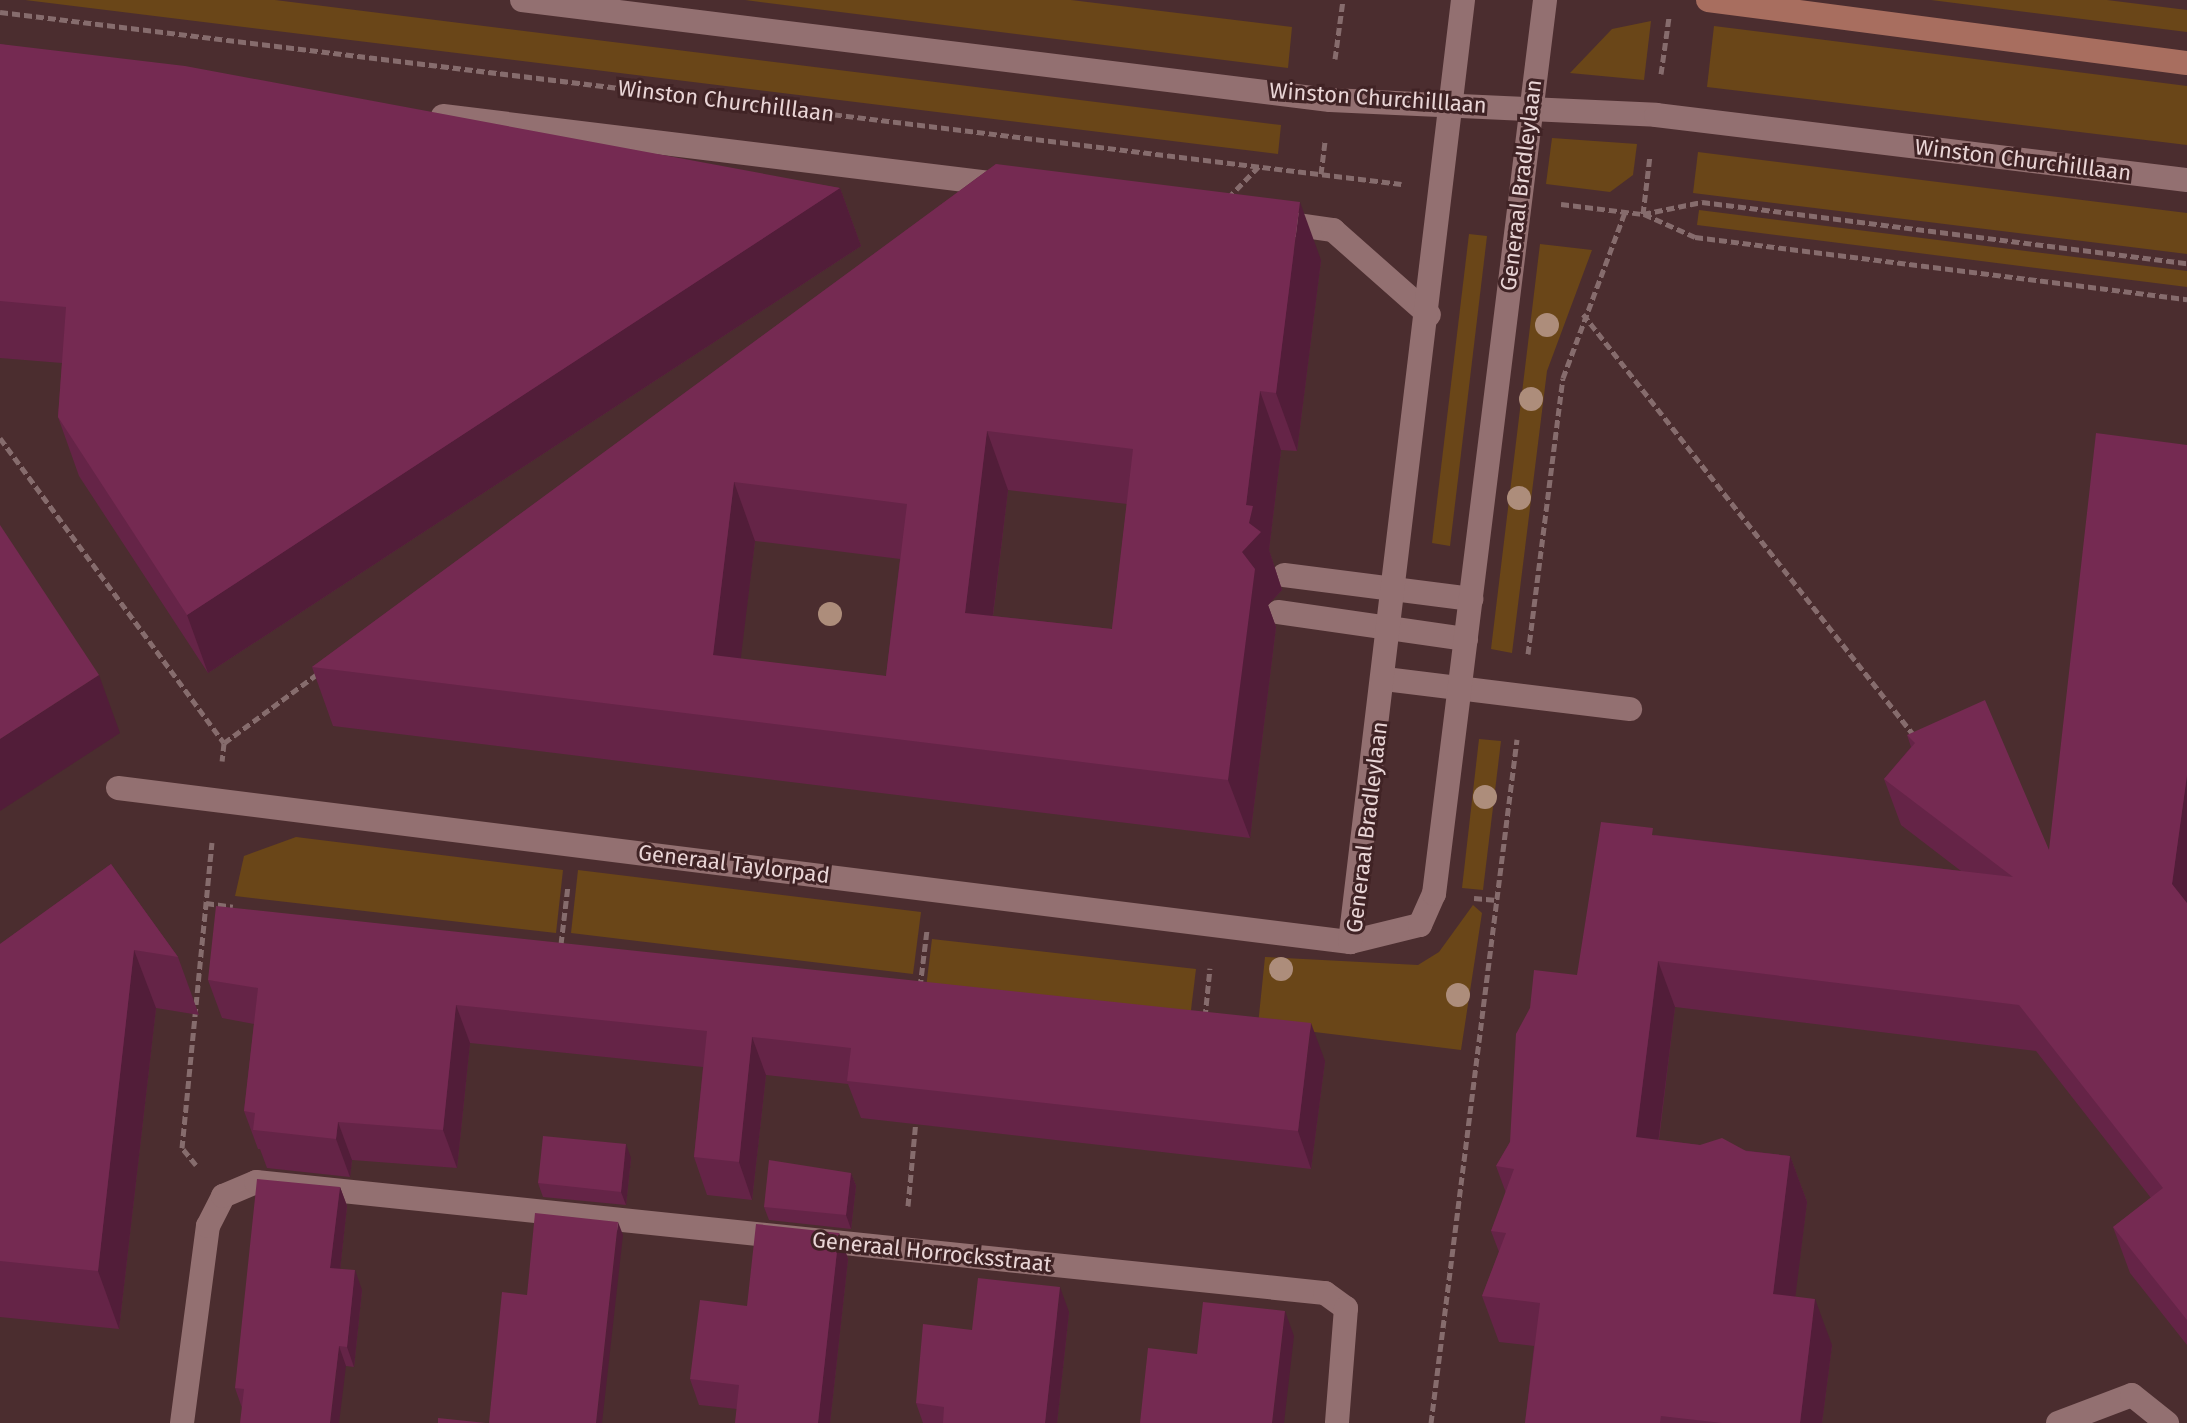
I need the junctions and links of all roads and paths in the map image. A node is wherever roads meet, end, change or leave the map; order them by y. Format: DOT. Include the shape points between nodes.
graph roads {
  1 [pos="522,0"];
  2 [pos="1463,0"];
  3 [pos="1545,0"];
  4 [pos="1708,0"];
  5 [pos="0,12"];
  6 [pos="2187,63"];
  7 [pos="1453,105"];
  8 [pos="1531,107"];
  9 [pos="413,112"];
  10 [pos="1259,166"];
  11 [pos="2187,180"];
  12 [pos="1030,188"];
  13 [pos="1444,189"];
  14 [pos="1519,198"];
  15 [pos="1625,212"];
  16 [pos="1214,214"];
  17 [pos="1643,214"];
  18 [pos="2187,263"];
  19 [pos="2187,299"];
  20 [pos="1583,314"];
  21 [pos="1429,315"];
  22 [pos="0,438"];
  23 [pos="1284,575"];
  24 [pos="1396,589"];
  25 [pos="1471,599"];
  26 [pos="1278,612"];
  27 [pos="1392,628"];
  28 [pos="1466,639"];
  29 [pos="330,665"];
  30 [pos="1385,679"];
  31 [pos="1461,688"];
  32 [pos="1523,696"];
  33 [pos="1630,709"];
  34 [pos="1924,748"];
  35 [pos="118,788"];
  36 [pos="217,799"];
  37 [pos="573,844"];
  38 [pos="932,889"];
  39 [pos="206,903"];
  40 [pos="233,907"];
  41 [pos="1214,923"];
  42 [pos="1350,942"];
  43 [pos="561,944"];
  44 [pos="919,994"];
  45 [pos="1204,1035"];
  46 [pos="917,1108"];
  47 [pos="223,1196"];
  48 [pos="898,1248"];
  49 [pos="182,1423"];
  50 [pos="1337,1423"];
  51 [pos="1431,1423"];
  52 [pos="2058,1423"];
  53 [pos="2167,1423"];
  1 -- 7 [label="street, Winston Churchilllaan" via="1330,100"];
  2 -- 7 [label="street, Generaal Bradleylaan"];
  3 -- 8 [label="street, Generaal Bradleylaan"];
  4 -- 6 [label="main road"];
  5 -- 10 [label="path, Winston Churchilllaan"];
  7 -- 8 [label="street, Winston Churchilllaan"];
  7 -- 13 [label="street, Generaal Bradleylaan"];
  8 -- 11 [label="street, Winston Churchilllaan" via="1670,117"];
  8 -- 14 [label="street, Generaal Bradleylaan"];
  9 -- 12 [label="street"];
  10 -- 13 [label="path, Winston Churchilllaan"];
  10 -- 16 [label="path"];
  13 -- 21 [label="street, Generaal Bradleylaan"];
  14 -- 15 [label="path"];
  14 -- 25 [label="street, Generaal Bradleylaan"];
  15 -- 17 [label="path"];
  15 -- 20 [label="path"];
  16 -- 21 [label="street" via="1333,230"];
  17 -- 18 [label="path" via="1702,202"];
  17 -- 19 [label="path" via="1695,237"];
  20 -- 32 [label="path" via="1563,378"];
  20 -- 34 [label="path"];
  21 -- 24 [label="street, Generaal Bradleylaan"];
  22 -- 29 [label="path" via="224,743"];
  23 -- 24 [label="street"];
  24 -- 25 [label="street"];
  24 -- 27 [label="street, Generaal Bradleylaan"];
  25 -- 28 [label="street, Generaal Bradleylaan"];
  26 -- 27 [label="street"];
  27 -- 28 [label="street"];
  27 -- 30 [label="street, Generaal Bradleylaan"];
  28 -- 31 [label="street, Generaal Bradleylaan"];
  30 -- 31 [label="street"];
  30 -- 42 [label="street, Generaal Bradleylaan"];
  31 -- 32 [label="street"];
  31 -- 42 [label="street, Generaal Bradleylaan" via="1432,904 1420,925 1403,934"];
  32 -- 33 [label="street"];
  32 -- 51 [label="path"];
  35 -- 36 [label="street, Generaal Taylorpad"];
  36 -- 37 [label="street, Generaal Taylorpad"];
  36 -- 39 [label="path"];
  37 -- 38 [label="street, Generaal Taylorpad"];
  37 -- 43 [label="path"];
  38 -- 41 [label="street, Generaal Taylorpad"];
  38 -- 44 [label="path"];
  39 -- 40 [label="path"];
  39 -- 47 [label="path" via="182,1148"];
  41 -- 42 [label="street, Generaal Taylorpad"];
  41 -- 45 [label="path"];
  46 -- 48 [label="path"];
  47 -- 48 [label="street, Generaal Horrocksstraat" via="256,1182"];
  47 -- 49 [label="street" via="208,1226"];
  48 -- 50 [label="street, Generaal Horrocksstraat" via="1325,1293 1346,1308"];
  52 -- 53 [label="street" via="2132,1395"];
}
